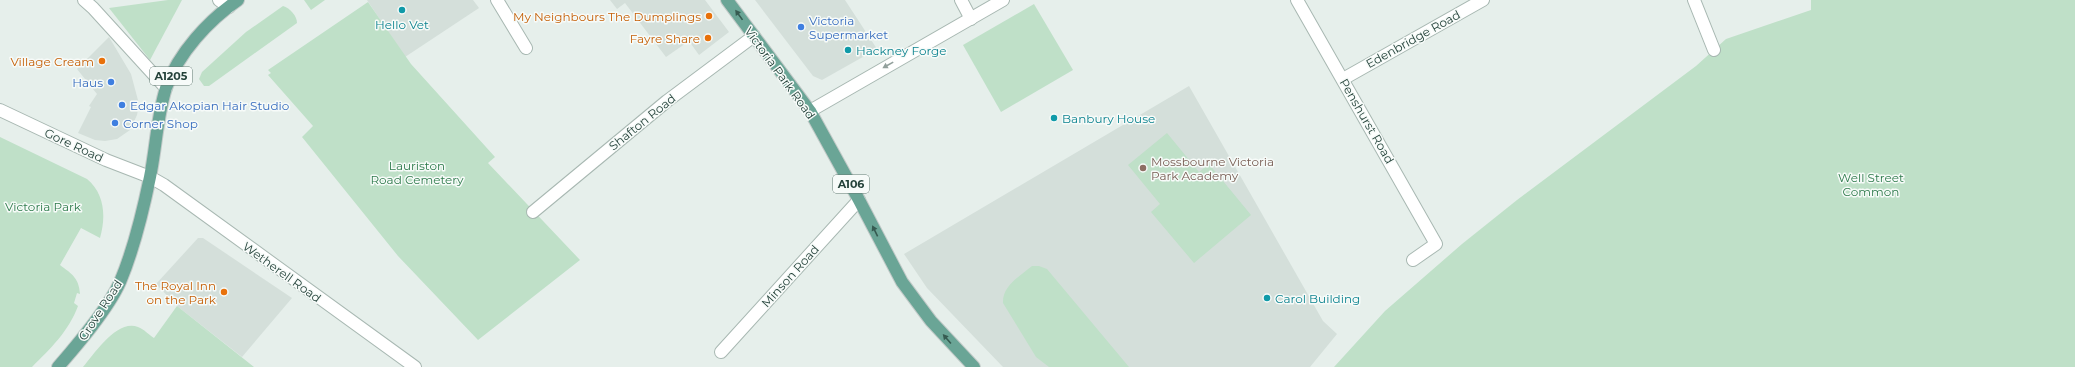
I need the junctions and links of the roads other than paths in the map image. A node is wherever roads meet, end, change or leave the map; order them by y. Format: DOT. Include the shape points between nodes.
graph roads {
  1 [pos="497,0"];
  2 [pos="727,0"];
  3 [pos="960,0"];
  4 [pos="1003,0"];
  5 [pos="1297,0"];
  6 [pos="1483,0"];
  7 [pos="1694,0"];
  8 [pos="232,2"];
  9 [pos="92,3"];
  10 [pos="971,19"];
  11 [pos="754,36"];
  12 [pos="526,48"];
  13 [pos="1714,50"];
  14 [pos="1343,79"];
  15 [pos="166,88"];
  16 [pos="0,110"];
  17 [pos="810,111"];
  18 [pos="150,177"];
  19 [pos="859,200"];
  20 [pos="533,212"];
  21 [pos="1413,260"];
  22 [pos="721,352"];
  23 [pos="58,367"];
  24 [pos="415,367"];
  25 [pos="974,367"];
  1 -- 12 [label="street"];
  11 -- 2 [label="main road, Victoria Park Road / A106, one-way"];
  3 -- 10 [label="street"];
  4 -- 10 [label="street"];
  5 -- 14 [label="street, Penshurst Road"];
  6 -- 14 [label="street, Edenbridge Road"];
  7 -- 13 [label="street"];
  8 -- 15 [label="main road, A1205" via="189,48"];
  9 -- 15 [label="street"];
  10 -- 17 [label="street, one-way"];
  11 -- 17 [label="main road, Victoria Park Road / A106"];
  11 -- 20 [label="street, Shafton Road" via="667,101"];
  14 -- 21 [label="street, Penshurst Road" via="1436,244"];
  15 -- 18 [label="main road, A1205"];
  16 -- 18 [label="street, Gore Road" via="106,160"];
  17 -- 19 [label="main road, Victoria Park Road / A106"];
  18 -- 23 [label="main road, Grove Road / A1205" via="120,282 97,318"];
  18 -- 24 [label="street, Wetherell Road"];
  19 -- 22 [label="street, Minson Road"];
  25 -- 19 [label="main road, Victoria Park Road / A106, one-way" via="931,321 902,282"];
}
